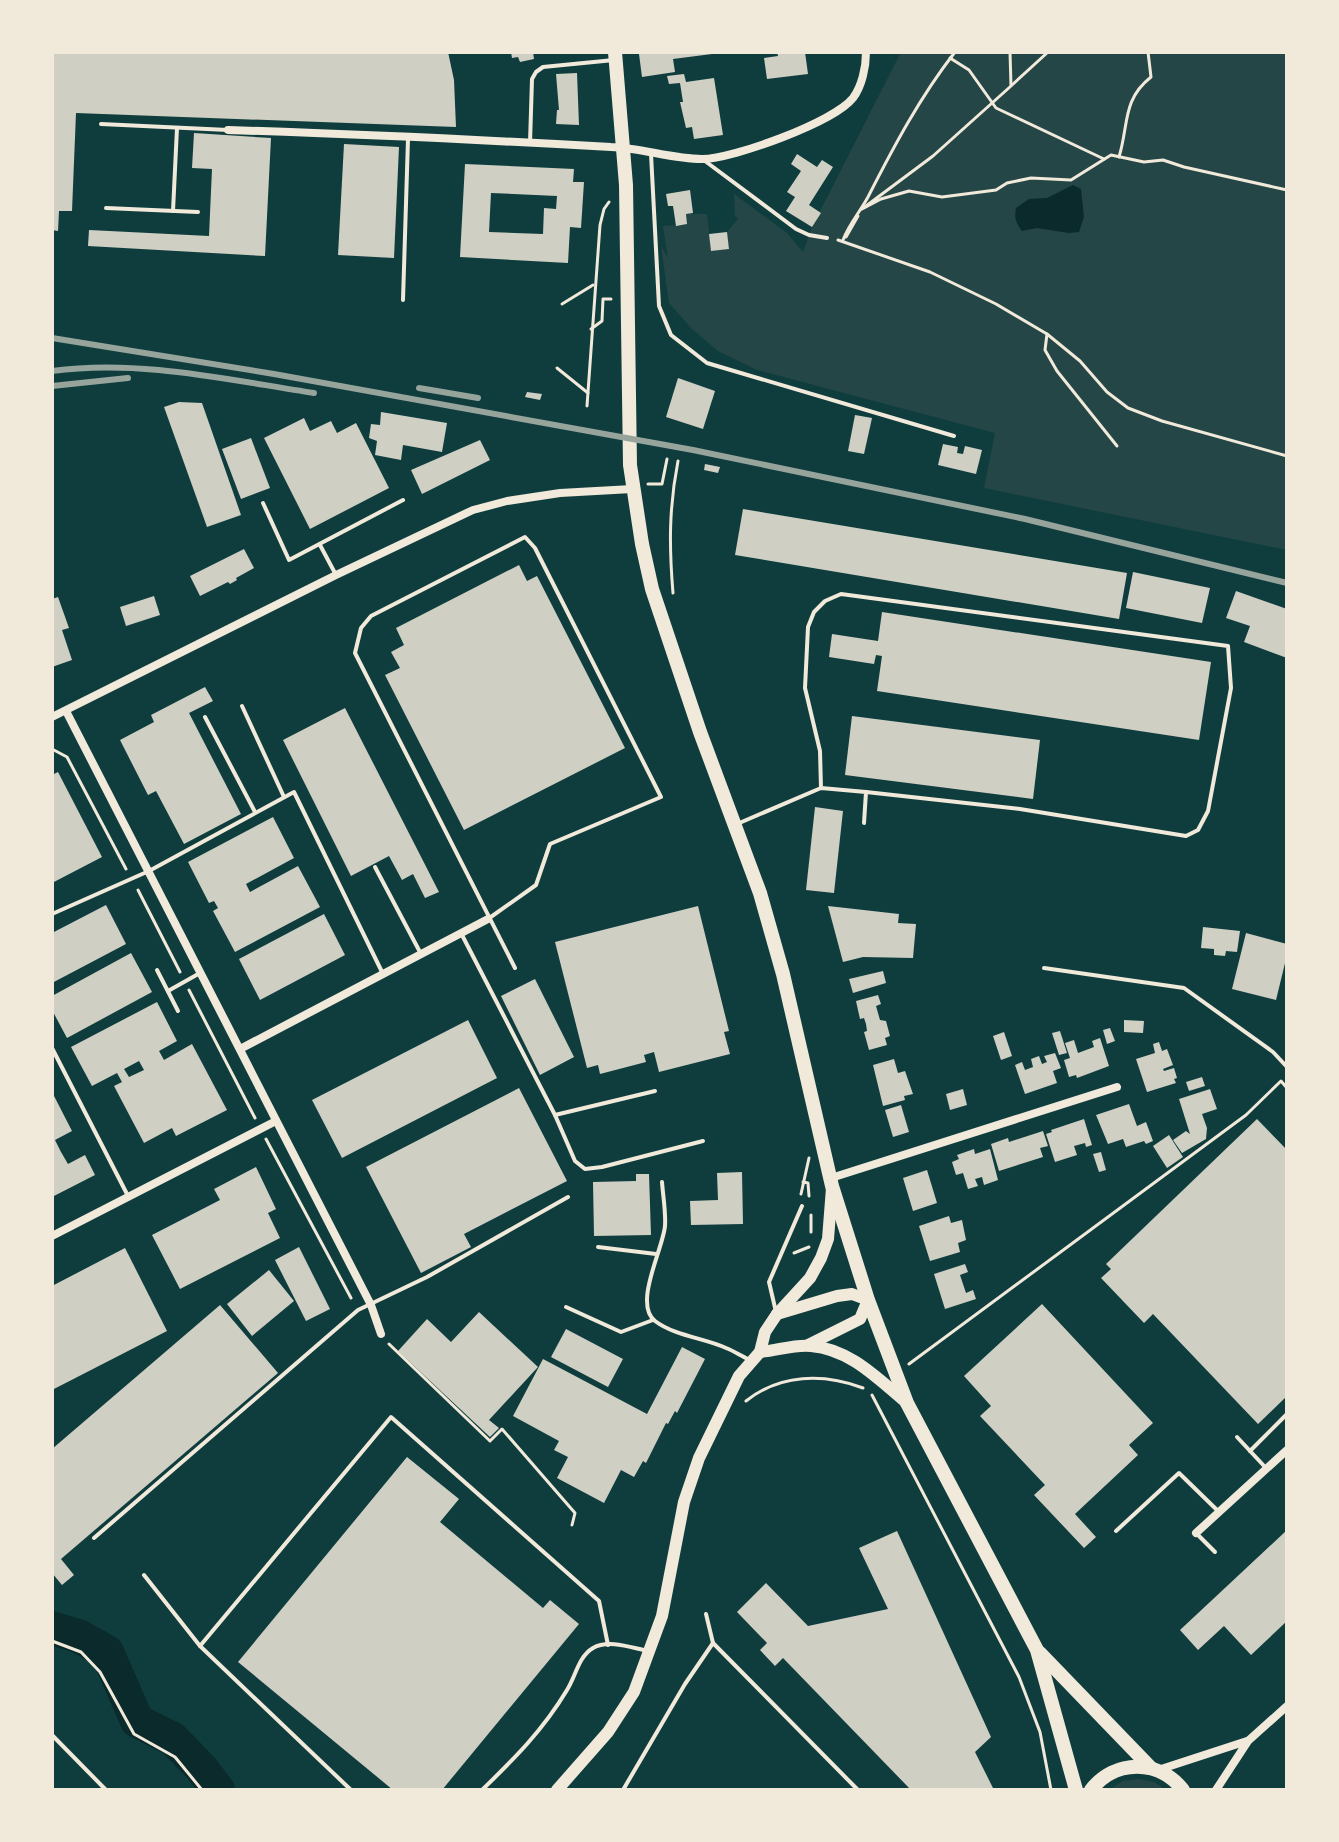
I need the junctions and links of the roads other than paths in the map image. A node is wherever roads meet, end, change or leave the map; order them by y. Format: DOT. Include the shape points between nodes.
graph roads {
  1 [pos="866,52"];
  2 [pos="616,56"];
  3 [pos="101,124"];
  4 [pos="177,128"];
  5 [pos="228,130"];
  6 [pos="408,137"];
  7 [pos="530,143"];
  8 [pos="623,147"];
  9 [pos="651,151"];
  10 [pos="702,159"];
  11 [pos="106,208"];
  12 [pos="173,211"];
  13 [pos="198,212"];
  14 [pos="827,238"];
  15 [pos="403,300"];
  16 [pos="954,436"];
  17 [pos="632,486"];
  18 [pos="403,500"];
  19 [pos="263,503"];
  20 [pos="320,545"];
  21 [pos="336,575"];
  22 [pos="242,706"];
  23 [pos="66,711"];
  24 [pos="52,717"];
  25 [pos="205,717"];
  26 [pos="821,788"];
  27 [pos="866,792"];
  28 [pos="284,797"];
  29 [pos="255,812"];
  30 [pos="864,823"];
  31 [pos="735,825"];
  32 [pos="375,867"];
  33 [pos="149,871"];
  34 [pos="52,914"];
  35 [pos="488,919"];
  36 [pos="461,933"];
  37 [pos="421,954"];
  38 [pos="515,968"];
  39 [pos="1044,968"];
  40 [pos="157,970"];
  41 [pos="200,973"];
  42 [pos="383,974"];
  43 [pos="168,991"];
  44 [pos="178,1011"];
  45 [pos="52,1048"];
  46 [pos="240,1049"];
  47 [pos="1287,1067"];
  48 [pos="1117,1087"];
  49 [pos="655,1091"];
  50 [pos="555,1115"];
  51 [pos="276,1121"];
  52 [pos="703,1141"];
  53 [pos="662,1182"];
  54 [pos="832,1182"];
  55 [pos="128,1196"];
  56 [pos="568,1197"];
  57 [pos="802,1206"];
  58 [pos="52,1236"];
  59 [pos="598,1247"];
  60 [pos="656,1254"];
  61 [pos="868,1300"];
  62 [pos="371,1305"];
  63 [pos="566,1307"];
  64 [pos="777,1314"];
  65 [pos="653,1320"];
  66 [pos="381,1334"];
  67 [pos="808,1345"];
  68 [pos="756,1356"];
  69 [pos="907,1403"];
  70 [pos="1287,1414"];
  71 [pos="1237,1437"];
  72 [pos="1287,1450"];
  73 [pos="1250,1451"];
  74 [pos="1267,1469"];
  75 [pos="1219,1512"];
  76 [pos="1116,1531"];
  77 [pos="1196,1533"];
  78 [pos="94,1538"];
  79 [pos="1215,1552"];
  80 [pos="144,1575"];
  81 [pos="706,1614"];
  82 [pos="713,1643"];
  83 [pos="608,1645"];
  84 [pos="200,1646"];
  85 [pos="1037,1650"];
  86 [pos="650,1652"];
  87 [pos="1287,1706"];
  88 [pos="52,1735"];
  89 [pos="1248,1741"];
  90 [pos="1154,1769"];
  91 [pos="106,1790"];
  92 [pos="351,1790"];
  93 [pos="482,1790"];
  94 [pos="557,1790"];
  95 [pos="623,1790"];
  96 [pos="858,1790"];
  97 [pos="1076,1790"];
  98 [pos="1091,1790"];
  99 [pos="1183,1790"];
  100 [pos="1216,1790"];
  1 -- 10 [label="street" via="859,87 836,112 788,135"];
  2 -- 7 [label="lane" via="536,72"];
  2 -- 8 [label="main road"];
  3 -- 4 [label="lane"];
  4 -- 5 [label="lane"];
  4 -- 12 [label="lane"];
  5 -- 6 [label="street"];
  6 -- 7 [label="street"];
  6 -- 15 [label="lane"];
  7 -- 8 [label="street"];
  8 -- 9 [label="street"];
  8 -- 17 [label="main road"];
  9 -- 10 [label="street"];
  9 -- 16 [label="lane" via="659,306 671,335 707,363"];
  10 -- 14 [label="lane" via="796,229"];
  11 -- 12 [label="lane"];
  12 -- 13 [label="lane"];
  17 -- 21 [label="street" via="473,510"];
  17 -- 31 [label="main road" via="659,610"];
  18 -- 20 [label="lane"];
  19 -- 20 [label="lane" via="289,560"];
  20 -- 21 [label="lane"];
  21 -- 23 [label="street"];
  22 -- 28 [label="lane"];
  23 -- 24 [label="street"];
  23 -- 33 [label="street"];
  25 -- 29 [label="lane"];
  26 -- 27 [label="lane"];
  26 -- 27 [label="lane" via="820,751 805,688 808,627 814,612 841,594 1228,646 1231,688 1208,811 1198,830 1186,836 1020,809"];
  26 -- 31 [label="lane"];
  27 -- 30 [label="lane"];
  28 -- 29 [label="lane"];
  28 -- 42 [label="lane" via="294,792"];
  29 -- 33 [label="lane"];
  31 -- 54 [label="main road" via="783,974"];
  32 -- 37 [label="lane"];
  33 -- 34 [label="lane"];
  33 -- 41 [label="street"];
  35 -- 35 [label="lane" via="355,653 361,628 371,616 525,537 661,797 550,844 536,885"];
  35 -- 36 [label="street"];
  35 -- 38 [label="lane"];
  36 -- 37 [label="street"];
  36 -- 50 [label="lane"];
  37 -- 42 [label="street"];
  39 -- 47 [label="lane" via="1184,988"];
  40 -- 43 [label="lane"];
  41 -- 43 [label="lane"];
  41 -- 46 [label="street"];
  42 -- 46 [label="street"];
  43 -- 44 [label="lane"];
  45 -- 55 [label="lane"];
  46 -- 51 [label="street"];
  48 -- 54 [label="street"];
  49 -- 50 [label="lane"];
  50 -- 52 [label="lane" via="575,1161 585,1169"];
  51 -- 55 [label="street"];
  51 -- 62 [label="street"];
  53 -- 60 [label="lane" via="665,1228"];
  54 -- 61 [label="main road"];
  54 -- 64 [label="main road" via="828,1239 821,1258"];
  55 -- 58 [label="street"];
  56 -- 62 [label="lane"];
  57 -- 64 [label="lane" via="769,1282"];
  59 -- 60 [label="lane"];
  60 -- 65 [label="lane" via="646,1303"];
  61 -- 64 [label="main road" via="837,1296"];
  61 -- 67 [label="main road" via="860,1319"];
  61 -- 69 [label="main road"];
  62 -- 66 [label="street"];
  62 -- 78 [label="lane" via="358,1310"];
  63 -- 65 [label="lane" via="621,1332"];
  64 -- 68 [label="main road"];
  65 -- 68 [label="lane"];
  67 -- 68 [label="main road"];
  67 -- 69 [label="main road" via="860,1364"];
  68 -- 86 [label="main road" via="739,1376 699,1458"];
  69 -- 85 [label="main road"];
  70 -- 73 [label="lane"];
  71 -- 73 [label="lane"];
  72 -- 74 [label="street"];
  73 -- 74 [label="lane"];
  74 -- 75 [label="street"];
  75 -- 76 [label="lane" via="1179,1473"];
  75 -- 77 [label="street"];
  77 -- 79 [label="lane"];
  80 -- 84 [label="lane"];
  81 -- 82 [label="lane"];
  82 -- 95 [label="lane"];
  82 -- 96 [label="lane"];
  83 -- 84 [label="lane" via="599,1601 391,1417"];
  83 -- 86 [label="lane"];
  83 -- 93 [label="lane" via="595,1646 581,1659 569,1688 534,1740"];
  84 -- 92 [label="lane"];
  85 -- 90 [label="main road"];
  85 -- 97 [label="main road"];
  86 -- 94 [label="main road" via="634,1692 608,1732"];
  87 -- 89 [label="street"];
  88 -- 91 [label="lane"];
  89 -- 90 [label="street"];
  89 -- 100 [label="street"];
  90 -- 98 [label="main road" via="1113,1771"];
  90 -- 99 [label="main road"];
}
